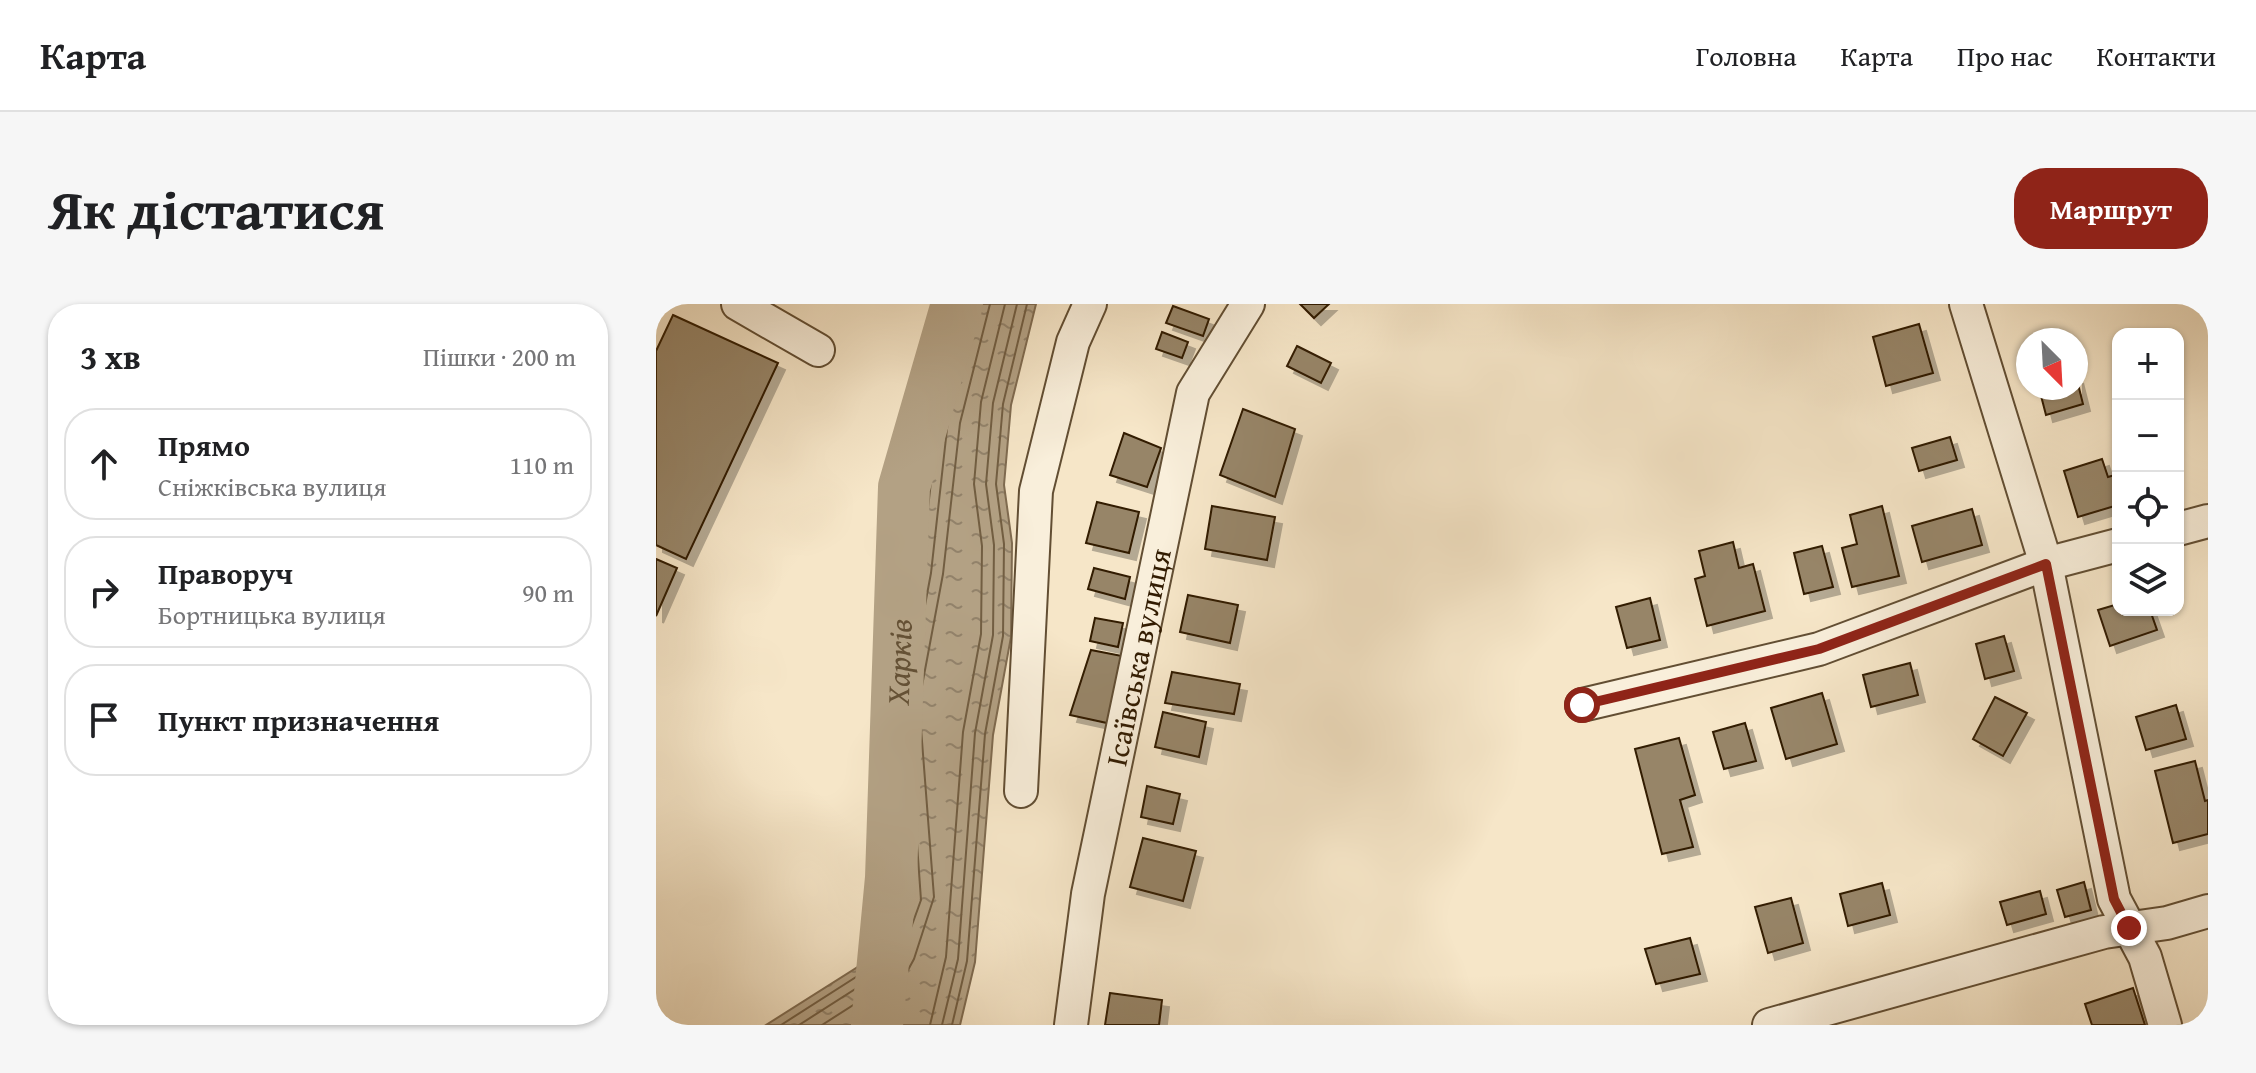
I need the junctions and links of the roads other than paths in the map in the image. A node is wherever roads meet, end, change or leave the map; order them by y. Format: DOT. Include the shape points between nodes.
graph roads {
  1 [pos="738,304"];
  2 [pos="1090,304"];
  3 [pos="1248,304"];
  4 [pos="1966,304"];
  5 [pos="818,350"];
  6 [pos="2208,521"];
  7 [pos="2184,527"];
  8 [pos="2112,547"];
  9 [pos="2046,564"];
  10 [pos="1582,705"];
  11 [pos="1021,791"];
  12 [pos="2208,911"];
  13 [pos="2129,928"];
  14 [pos="1071,1025"];
  15 [pos="1769,1025"];
  16 [pos="2165,1025"];
  1 -- 5 [label="street"];
  2 -- 11 [label="street" via="1073,342 1036,491"];
  3 -- 14 [label="street, Ісаївська вулиця" via="1193,393 1088,894"];
  4 -- 9 [label="street"];
  6 -- 7 [label="street"];
  8 -- 9 [label="street"];
  9 -- 10 [label="street" via="1819,649"];
  9 -- 13 [label="street" via="2114,899"];
  12 -- 13 [label="street"];
  13 -- 15 [label="street"];
  13 -- 16 [label="street" via="2145,957"];
}
